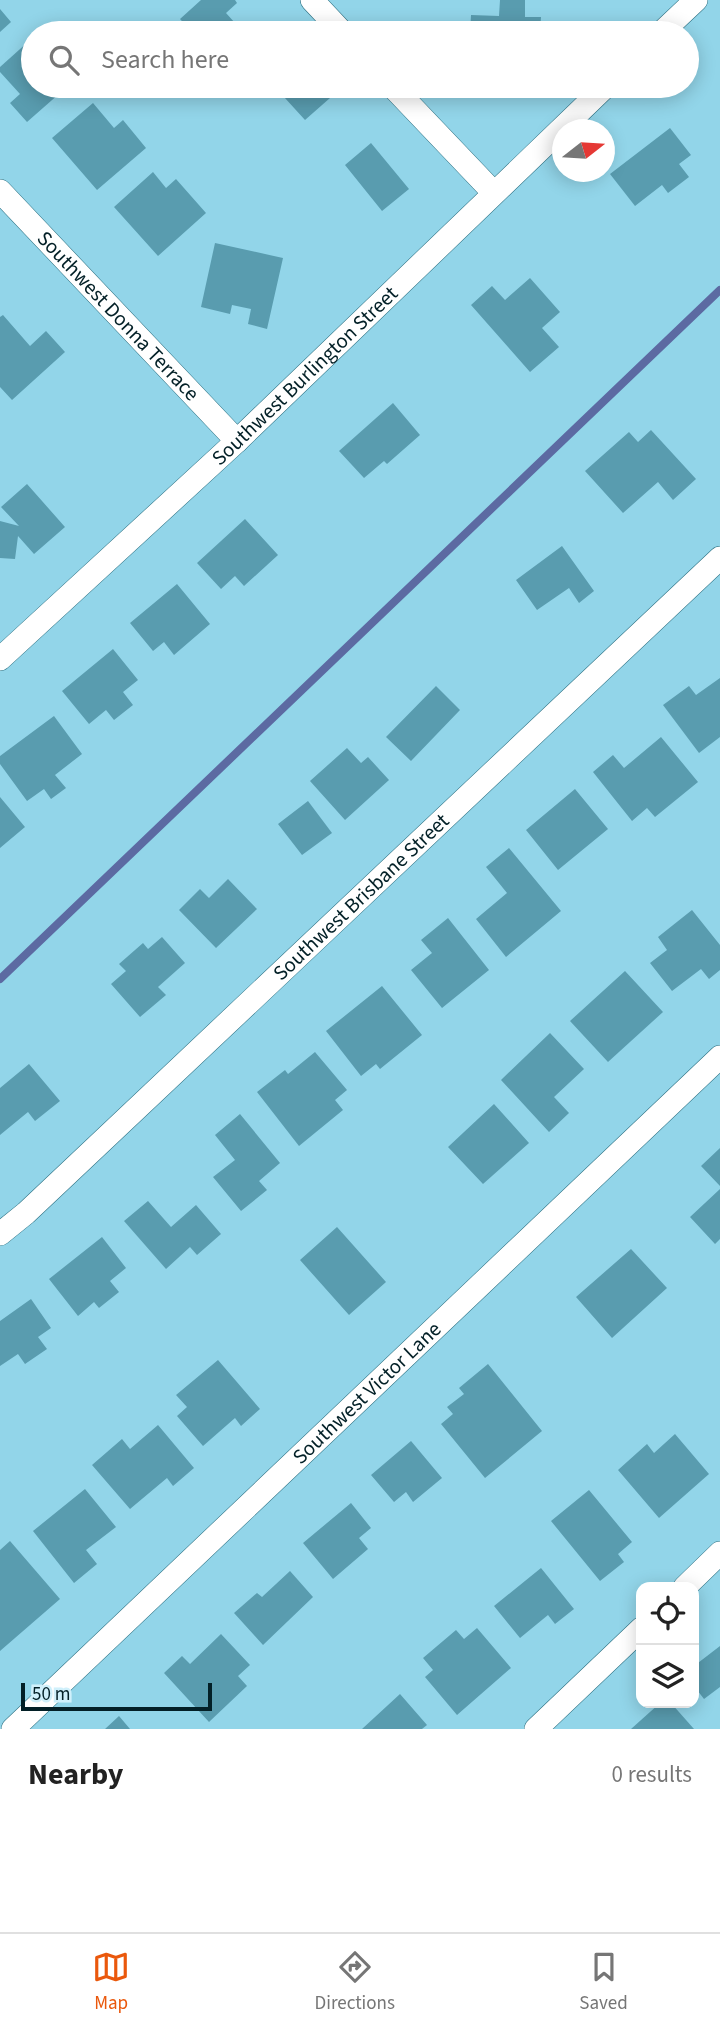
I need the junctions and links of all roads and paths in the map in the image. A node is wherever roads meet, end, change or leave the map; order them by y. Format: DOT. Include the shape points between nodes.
graph roads {
  1 [pos="312,0"];
  2 [pos="696,0"];
  3 [pos="332,21"];
  4 [pos="674,21"];
  5 [pos="403,98"];
  6 [pos="593,98"];
  7 [pos="0,191"];
  8 [pos="493,192"];
  9 [pos="236,440"];
  10 [pos="720,558"];
  11 [pos="0,659"];
  12 [pos="720,1057"];
  13 [pos="0,1234"];
  14 [pos="720,1553"];
  15 [pos="690,1582"];
  16 [pos="636,1634"];
  17 [pos="13,1729"];
  18 [pos="536,1729"];
  1 -- 3 [label="street"];
  2 -- 4 [label="street"];
  5 -- 8 [label="street"];
  6 -- 8 [label="street, Southwest Burlington Street"];
  7 -- 9 [label="street, Southwest Donna Terrace"];
  8 -- 9 [label="street, Southwest Burlington Street"];
  9 -- 11 [label="street, Southwest Burlington Street"];
  10 -- 13 [label="street, Southwest Brisbane Street"];
  12 -- 17 [label="street, Southwest Victor Lane"];
  14 -- 15 [label="street"];
  16 -- 18 [label="street"];
}
